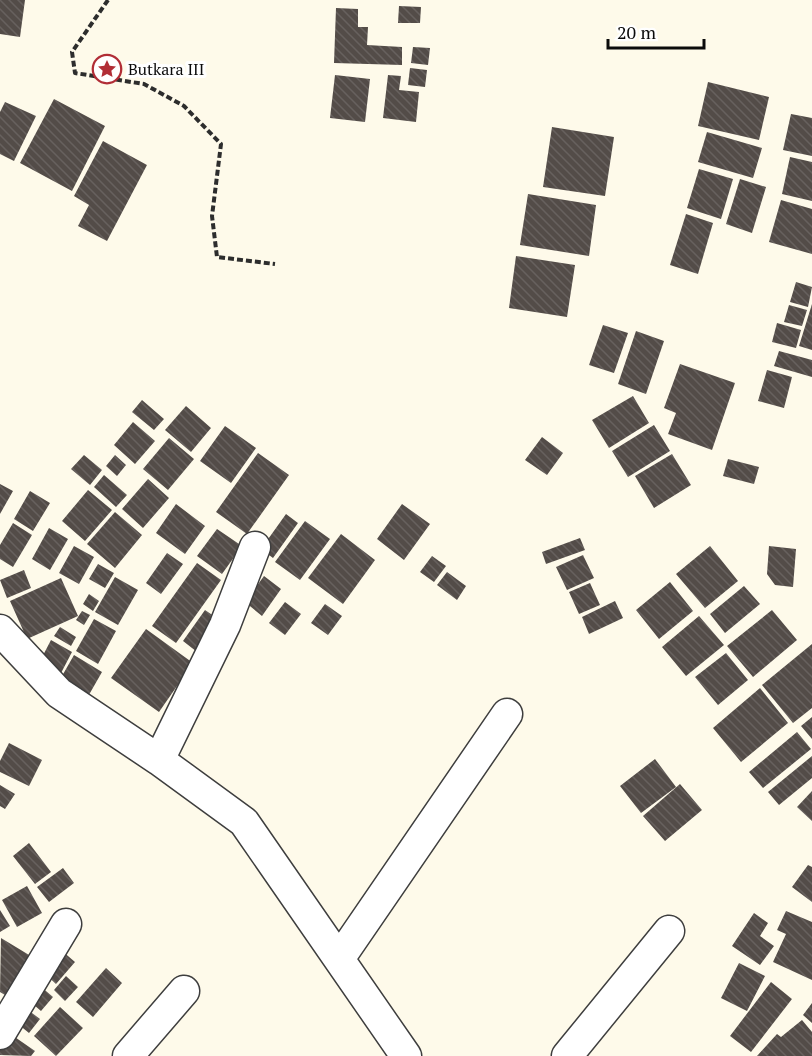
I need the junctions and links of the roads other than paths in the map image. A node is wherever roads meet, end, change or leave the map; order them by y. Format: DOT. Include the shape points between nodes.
graph roads {
  1 [pos="255,547"];
  2 [pos="0,630"];
  3 [pos="507,714"];
  4 [pos="159,760"];
  5 [pos="66,924"];
  6 [pos="669,931"];
  7 [pos="339,959"];
  8 [pos="184,991"];
  9 [pos="0,1034"];
  10 [pos="128,1056"];
  11 [pos="406,1056"];
  12 [pos="567,1056"];
  1 -- 4 [label="street" via="225,625"];
  2 -- 4 [label="street" via="59,693"];
  3 -- 7 [label="street"];
  4 -- 7 [label="street" via="244,822"];
  5 -- 9 [label="street"];
  6 -- 12 [label="street"];
  7 -- 11 [label="street"];
  8 -- 10 [label="street"];
}
